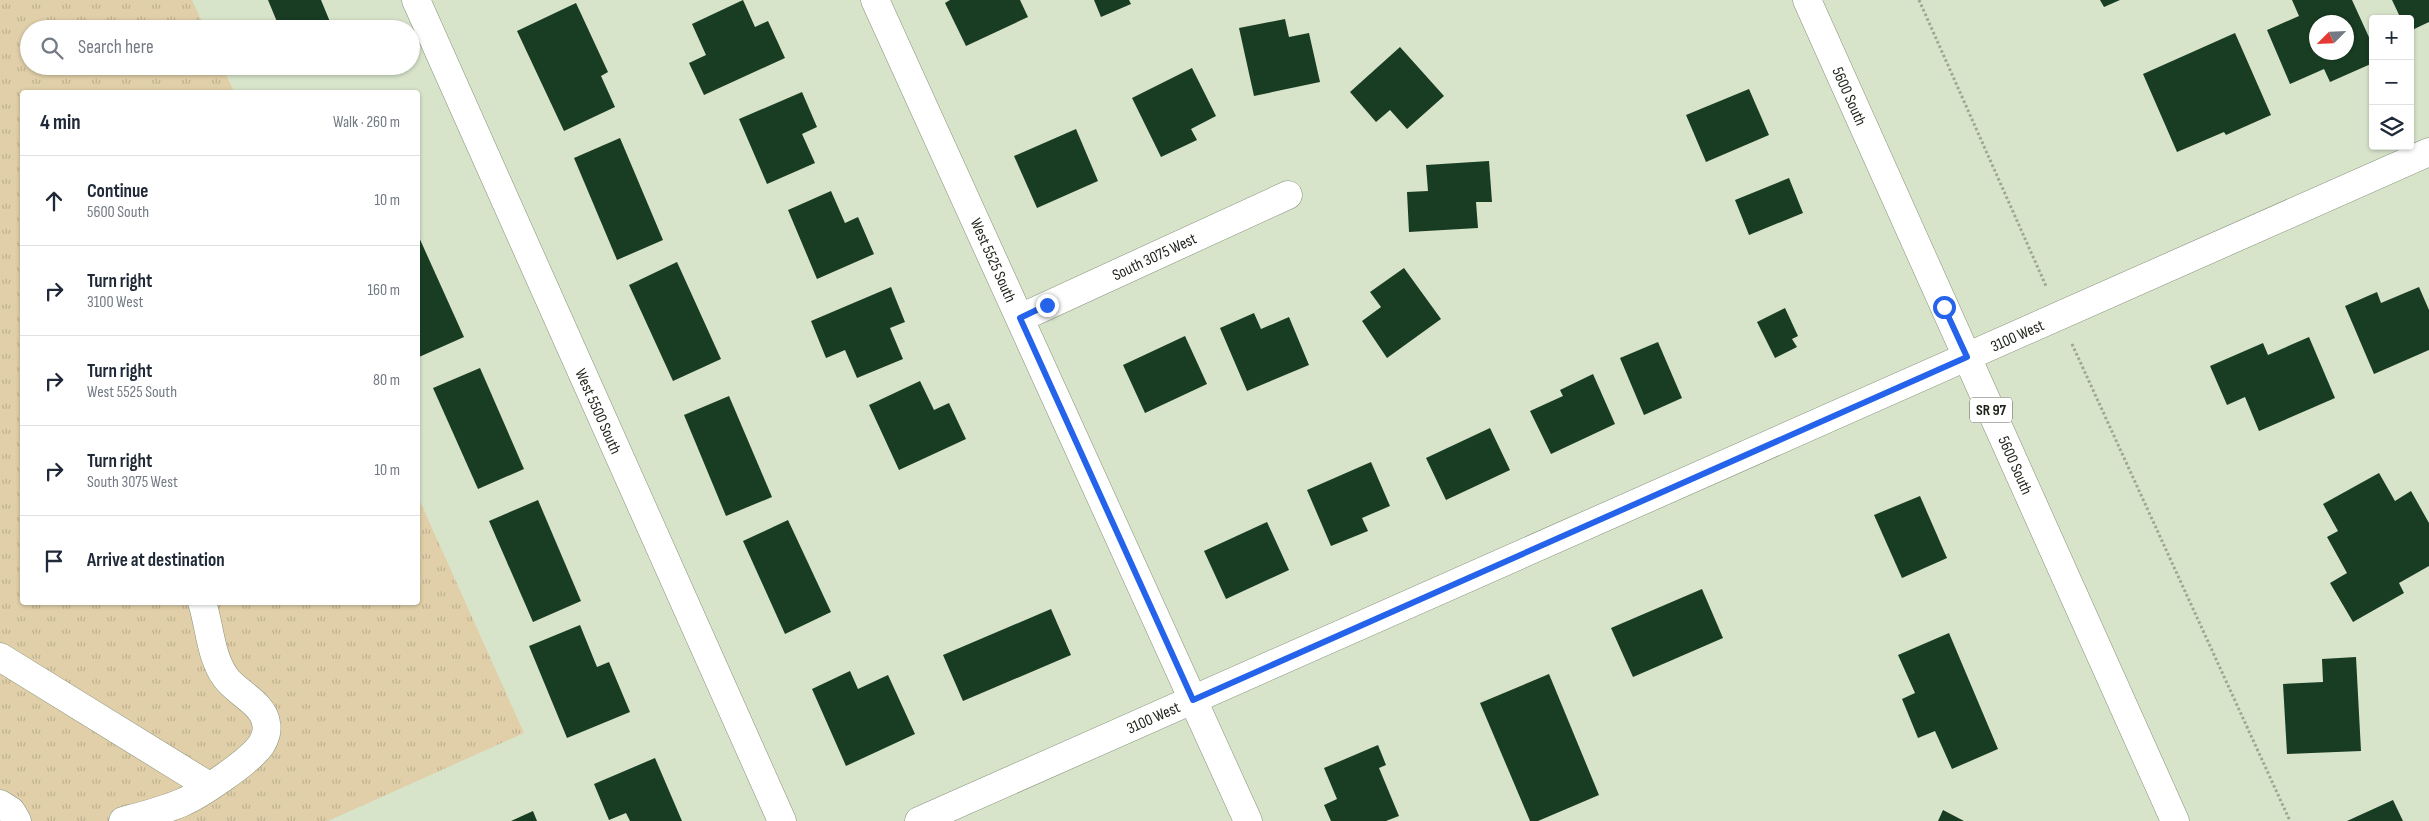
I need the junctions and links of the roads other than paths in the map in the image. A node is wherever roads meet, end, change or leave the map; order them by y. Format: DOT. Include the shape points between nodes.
graph roads {
  1 [pos="416,0"];
  2 [pos="875,0"];
  3 [pos="1807,0"];
  4 [pos="2429,152"];
  5 [pos="1288,194"];
  6 [pos="1020,318"];
  7 [pos="1967,357"];
  8 [pos="203,605"];
  9 [pos="0,657"];
  10 [pos="1193,700"];
  11 [pos="209,786"];
  12 [pos="0,804"];
  13 [pos="17,821"];
  14 [pos="122,821"];
  15 [pos="782,821"];
  16 [pos="919,821"];
  17 [pos="1248,821"];
  18 [pos="2175,821"];
  1 -- 15 [label="street, West 5500 South"];
  2 -- 6 [label="street, West 5525 South"];
  3 -- 7 [label="street, 5600 South / SR 97"];
  4 -- 7 [label="street, 3100 West"];
  5 -- 6 [label="street, South 3075 West"];
  6 -- 10 [label="street, West 5525 South"];
  7 -- 10 [label="street, 3100 West"];
  7 -- 18 [label="street, 5600 South / SR 97"];
  8 -- 11 [label="street" via="220,668 252,702 266,723 261,745"];
  9 -- 11 [label="street"];
  10 -- 16 [label="street, 3100 West"];
  10 -- 17 [label="street, West 5525 South"];
  11 -- 14 [label="street" via="183,802"];
  12 -- 13 [label="street" via="11,811"];
}
